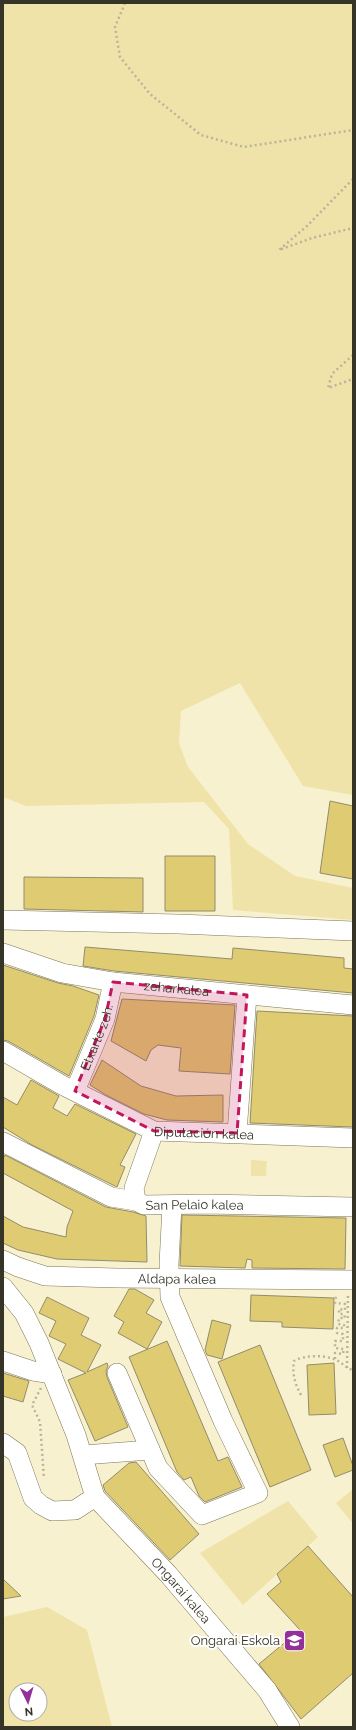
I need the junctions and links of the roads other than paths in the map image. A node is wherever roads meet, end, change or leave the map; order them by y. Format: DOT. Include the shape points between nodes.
graph roads {
  1 [pos="3,920"];
  2 [pos="353,931"];
  3 [pos="3,953"];
  4 [pos="113,982"];
  5 [pos="247,995"];
  6 [pos="353,1005"];
  7 [pos="4,1054"];
  8 [pos="75,1092"];
  9 [pos="154,1131"];
  10 [pos="237,1134"];
  11 [pos="353,1138"];
  12 [pos="3,1142"];
  13 [pos="136,1201"];
  14 [pos="172,1205"];
  15 [pos="353,1207"];
  16 [pos="3,1260"];
  17 [pos="169,1278"];
  18 [pos="3,1288"];
  19 [pos="348,1288"];
  20 [pos="3,1361"];
  21 [pos="117,1373"];
  22 [pos="52,1374"];
  23 [pos="3,1443"];
  24 [pos="150,1450"];
  25 [pos="83,1455"];
  26 [pos="96,1498"];
  27 [pos="290,1727"];
  1 -- 2 [label="street"];
  3 -- 4 [label="street, zeharkalea" via="62,973"];
  4 -- 5 [label="street, zeharkalea"];
  4 -- 8 [label="street, Etxarte zeh." via="105,1020"];
  5 -- 6 [label="street, zeharkalea"];
  5 -- 10 [label="street"];
  7 -- 8 [label="street, Diputación kalea"];
  8 -- 9 [label="street, Diputación kalea"];
  9 -- 10 [label="street, Diputación kalea"];
  9 -- 13 [label="street" via="134,1188"];
  10 -- 11 [label="street, Diputación kalea"];
  12 -- 13 [label="street, San Pelaio kalea" via="111,1197"];
  13 -- 14 [label="street, San Pelaio kalea" via="144,1205"];
  14 -- 15 [label="street, San Pelaio kalea"];
  14 -- 17 [label="street"];
  16 -- 17 [label="street, Aldapa kalea" via="45,1276"];
  17 -- 19 [label="street, Aldapa kalea"];
  17 -- 24 [label="street" via="170,1296 223,1421 258,1493 202,1515 158,1468"];
  18 -- 22 [label="street, Ongarai kalea" via="24,1313"];
  20 -- 22 [label="street"];
  21 -- 24 [label="street"];
  22 -- 25 [label="street, Ongarai kalea"];
  23 -- 26 [label="street" via="17,1453 33,1498 41,1505 52,1511 75,1510"];
  24 -- 25 [label="street"];
  25 -- 26 [label="street, Ongarai kalea"];
  26 -- 27 [label="street, Ongarai kalea" via="168,1574 267,1690"];
}
